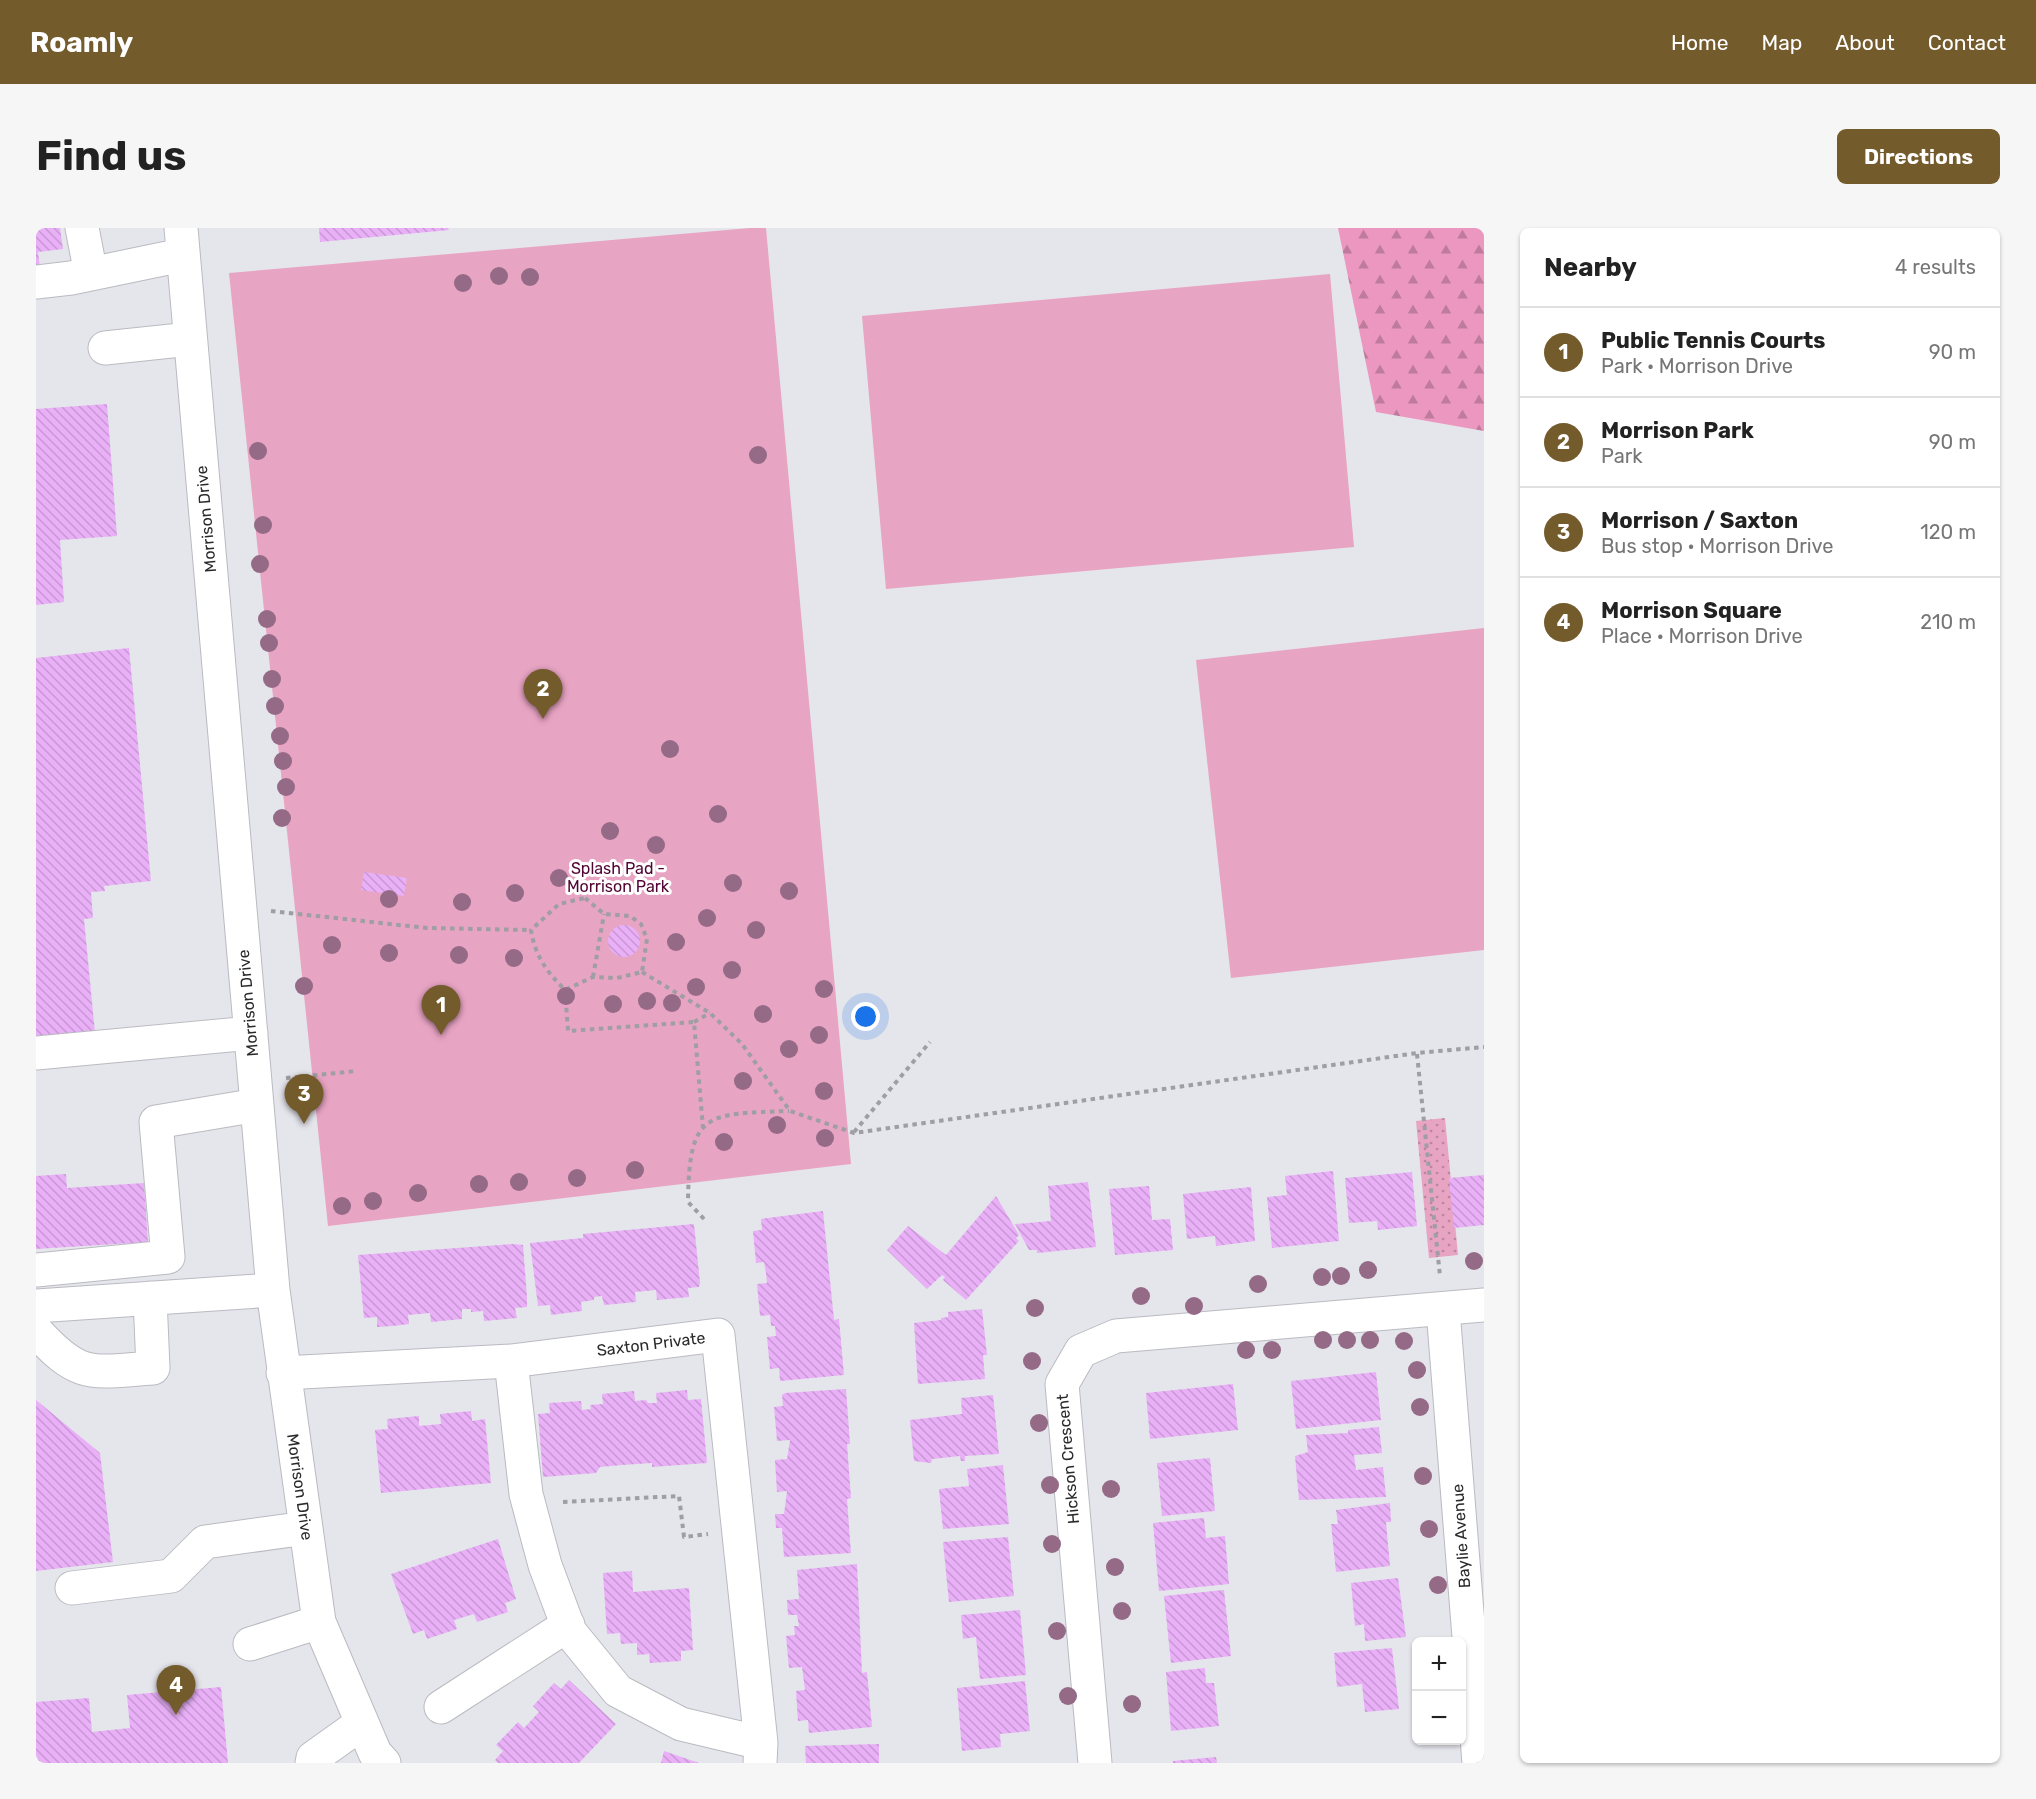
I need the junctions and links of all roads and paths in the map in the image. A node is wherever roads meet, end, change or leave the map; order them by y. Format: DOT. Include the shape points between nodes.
graph roads {
  1 [pos="82,228"];
  2 [pos="182,241"];
  3 [pos="91,274"];
  4 [pos="36,282"];
  5 [pos="190,339"];
  6 [pos="105,348"];
  7 [pos="240,913"];
  8 [pos="604,914"];
  9 [pos="531,930"];
  10 [pos="642,972"];
  11 [pos="593,977"];
  12 [pos="565,990"];
  13 [pos="710,1013"];
  14 [pos="694,1022"];
  15 [pos="251,1033"];
  16 [pos="930,1042"];
  17 [pos="1484,1047"];
  18 [pos="36,1053"];
  19 [pos="1417,1053"];
  20 [pos="357,1071"];
  21 [pos="256,1093"];
  22 [pos="790,1111"];
  23 [pos="703,1128"];
  24 [pos="854,1133"];
  25 [pos="704,1220"];
  26 [pos="36,1270"];
  27 [pos="273,1290"];
  28 [pos="150,1298"];
  29 [pos="1484,1305"];
  30 [pos="36,1306"];
  31 [pos="1443,1310"];
  32 [pos="36,1332"];
  33 [pos="511,1360"];
  34 [pos="283,1373"];
  35 [pos="529,1504"];
  36 [pos="306,1528"];
  37 [pos="738,1532"];
  38 [pos="72,1588"];
  39 [pos="319,1622"];
  40 [pos="568,1625"];
  41 [pos="250,1644"];
  42 [pos="441,1707"];
  43 [pos="362,1723"];
  44 [pos="761,1753"];
  45 [pos="312,1763"];
  46 [pos="384,1763"];
  47 [pos="1095,1763"];
  48 [pos="1479,1763"];
  1 -- 3 [label="street"];
  2 -- 3 [label="street"];
  2 -- 5 [label="street, Morrison Drive"];
  3 -- 4 [label="street"];
  5 -- 6 [label="street"];
  5 -- 7 [label="street, Morrison Drive"];
  7 -- 9 [label="path" via="284,911 427,928"];
  7 -- 15 [label="street, Morrison Drive"];
  8 -- 9 [label="path" via="585,898 559,904"];
  8 -- 10 [label="path" via="630,916 641,924 647,939"];
  8 -- 11 [label="path"];
  9 -- 12 [label="path" via="534,950"];
  10 -- 11 [label="path" via="617,978"];
  10 -- 13 [label="path"];
  11 -- 12 [label="path"];
  12 -- 14 [label="path" via="568,1031"];
  13 -- 14 [label="path"];
  13 -- 22 [label="path" via="742,1044"];
  14 -- 23 [label="path"];
  15 -- 18 [label="street"];
  15 -- 21 [label="street, Morrison Drive"];
  16 -- 24 [label="path"];
  17 -- 19 [label="path"];
  19 -- 24 [label="path"];
  19 -- 31 [label="path"];
  20 -- 21 [label="path"];
  21 -- 26 [label="street" via="156,1122 168,1257"];
  21 -- 27 [label="street, Morrison Drive"];
  22 -- 23 [label="path" via="739,1113 714,1118"];
  22 -- 24 [label="path"];
  23 -- 25 [label="path" via="696,1134 689,1164 688,1202"];
  27 -- 28 [label="street"];
  27 -- 34 [label="street, Morrison Drive"];
  28 -- 30 [label="street"];
  28 -- 32 [label="street" via="153,1368 93,1372 73,1365"];
  29 -- 31 [label="street, Hickson Crescent"];
  31 -- 47 [label="street, Hickson Crescent" via="1116,1336 1082,1351 1062,1384"];
  31 -- 48 [label="street, Baylie Avenue"];
  33 -- 34 [label="street, Saxton Private"];
  33 -- 35 [label="street"];
  33 -- 37 [label="street, Saxton Private" via="718,1335"];
  34 -- 36 [label="street, Morrison Drive"];
  35 -- 37 [label="path" via="679,1496 684,1537"];
  35 -- 40 [label="street" via="545,1564"];
  36 -- 38 [label="street" via="205,1542 171,1576"];
  36 -- 39 [label="street, Morrison Drive"];
  37 -- 44 [label="street, Saxton Private"];
  39 -- 41 [label="street"];
  39 -- 43 [label="street, Morrison Drive"];
  40 -- 42 [label="street"];
  40 -- 44 [label="street" via="618,1691 681,1724"];
  43 -- 45 [label="street" via="313,1758"];
  43 -- 46 [label="street, Morrison Drive" via="375,1753"];
}
